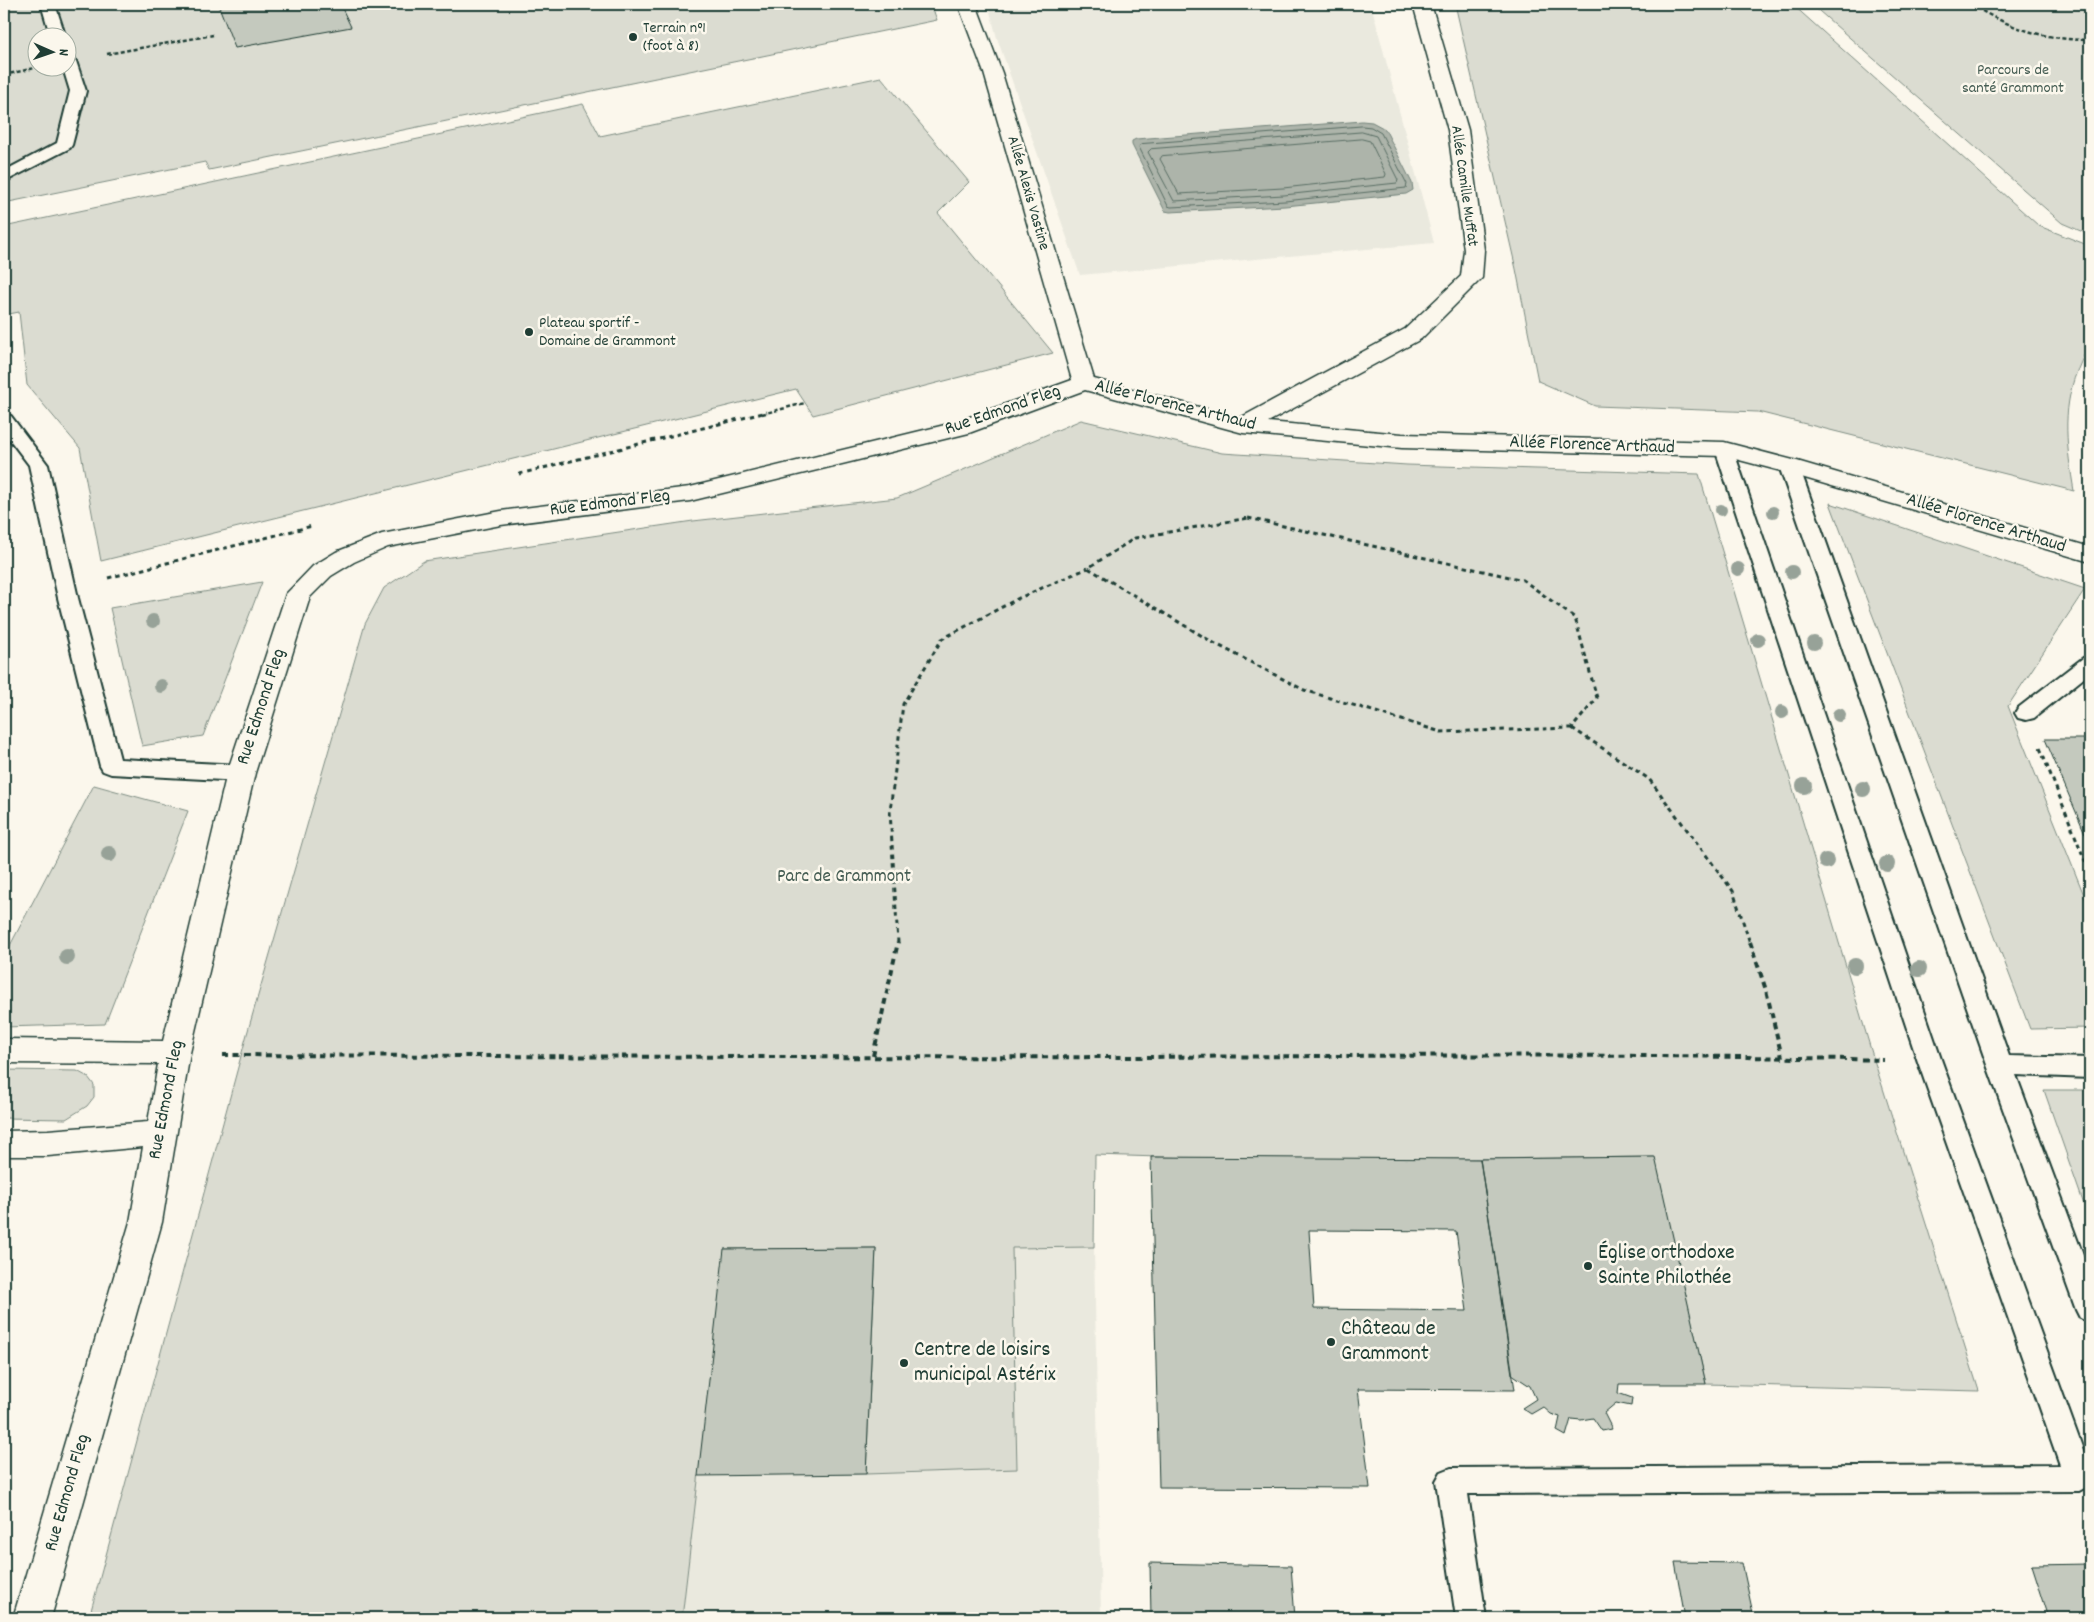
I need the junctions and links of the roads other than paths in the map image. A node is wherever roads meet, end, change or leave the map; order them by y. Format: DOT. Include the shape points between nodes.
graph roads {
  1 [pos="48,4"];
  2 [pos="967,4"];
  3 [pos="1422,4"];
  4 [pos="56,28"];
  5 [pos="74,78"];
  6 [pos="4,177"];
  7 [pos="1084,383"];
  8 [pos="4,420"];
  9 [pos="1244,426"];
  10 [pos="1724,449"];
  11 [pos="1789,466"];
  12 [pos="2090,555"];
  13 [pos="2090,664"];
  14 [pos="2026,713"];
  15 [pos="241,773"];
  16 [pos="4,1051"];
  17 [pos="175,1053"];
  18 [pos="2000,1064"];
  19 [pos="2090,1068"];
  20 [pos="160,1134"];
  21 [pos="4,1143"];
  22 [pos="2090,1310"];
  23 [pos="2084,1474"];
  24 [pos="32,1618"];
  25 [pos="1471,1618"];
  1 -- 4 [label="lane"];
  2 -- 7 [label="street, Allée Alexis Vastine" via="993,73"];
  3 -- 9 [label="street, Allée Camille Muffat" via="1458,130 1474,250 1471,278 1413,334"];
  5 -- 6 [label="lane" via="78,91 64,145"];
  7 -- 9 [label="street, Allée Florence Arthaud"];
  7 -- 15 [label="street, Rue Edmond Fleg" via="961,428 690,494 501,518 382,541 345,557 322,571 298,594"];
  8 -- 15 [label="lane" via="38,465 111,766"];
  9 -- 10 [label="street, Allée Florence Arthaud" via="1402,441"];
  10 -- 11 [label="street, Allée Florence Arthaud"];
  10 -- 23 [label="lane" via="1930,1062"];
  11 -- 12 [label="street, Allée Florence Arthaud"];
  11 -- 18 [label="lane"];
  13 -- 14 [label="lane"];
  15 -- 17 [label="street, Rue Edmond Fleg"];
  16 -- 17 [label="street"];
  17 -- 20 [label="street, Rue Edmond Fleg"];
  18 -- 19 [label="lane"];
  18 -- 22 [label="lane"];
  20 -- 21 [label="street" via="48,1144"];
  20 -- 24 [label="street, Rue Edmond Fleg" via="146,1222"];
  23 -- 25 [label="lane" via="1450,1481"];
}
